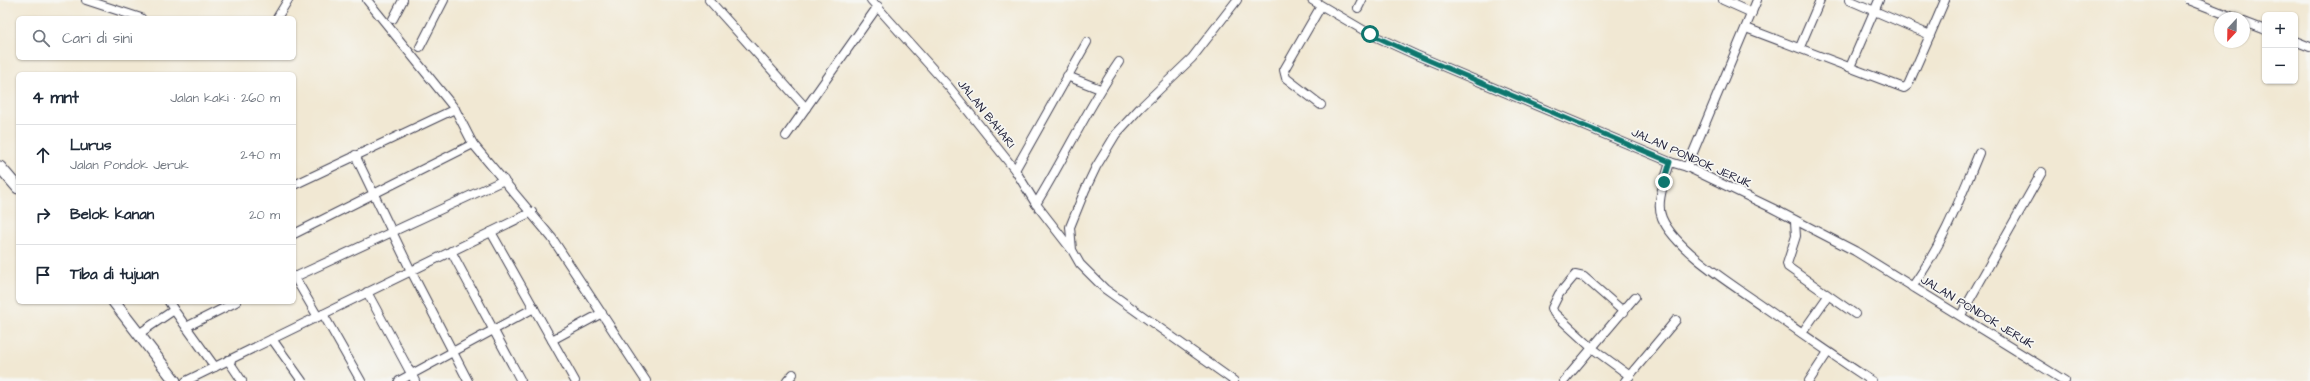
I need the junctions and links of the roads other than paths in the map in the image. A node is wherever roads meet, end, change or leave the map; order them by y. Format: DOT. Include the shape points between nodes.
graph roads {
  1 [pos="86,0"];
  2 [pos="288,0"];
  3 [pos="367,0"];
  4 [pos="403,0"];
  5 [pos="444,0"];
  6 [pos="709,0"];
  7 [pos="871,0"];
  8 [pos="1237,0"];
  9 [pos="1312,0"];
  10 [pos="1724,0"];
  11 [pos="1757,0"];
  12 [pos="1820,0"];
  13 [pos="1849,0"];
  14 [pos="1879,0"];
  15 [pos="1945,0"];
  16 [pos="2189,0"];
  17 [pos="878,6"];
  18 [pos="1321,6"];
  19 [pos="1874,11"];
  20 [pos="2220,12"];
  21 [pos="1752,13"];
  22 [pos="135,16"];
  23 [pos="278,16"];
  24 [pos="393,19"];
  25 [pos="2250,24"];
  26 [pos="1746,28"];
  27 [pos="2262,29"];
  28 [pos="1930,35"];
  29 [pos="1087,42"];
  30 [pos="2298,42"];
  31 [pos="420,47"];
  32 [pos="1800,47"];
  33 [pos="2310,47"];
  34 [pos="1119,62"];
  35 [pos="1850,66"];
  36 [pos="1067,76"];
  37 [pos="1100,89"];
  38 [pos="1321,105"];
  39 [pos="455,108"];
  40 [pos="806,108"];
  41 [pos="786,136"];
  42 [pos="473,144"];
  43 [pos="1979,153"];
  44 [pos="355,155"];
  45 [pos="1670,162"];
  46 [pos="0,167"];
  47 [pos="1687,167"];
  48 [pos="1015,170"];
  49 [pos="2042,172"];
  50 [pos="504,180"];
  51 [pos="296,184"];
  52 [pos="16,186"];
  53 [pos="374,194"];
  54 [pos="1036,204"];
  55 [pos="532,212"];
  56 [pos="1795,222"];
  57 [pos="392,231"];
  58 [pos="491,232"];
  59 [pos="296,233"];
  60 [pos="1072,250"];
  61 [pos="451,251"];
  62 [pos="411,271"];
  63 [pos="296,275"];
  64 [pos="296,279"];
  65 [pos="1912,287"];
  66 [pos="367,292"];
  67 [pos="1828,296"];
  68 [pos="1635,297"];
  69 [pos="116,304"];
  70 [pos="170,304"];
  71 [pos="232,304"];
  72 [pos="534,308"];
  73 [pos="174,310"];
  74 [pos="1624,312"];
  75 [pos="602,313"];
  76 [pos="1855,314"];
  77 [pos="320,315"];
  78 [pos="1960,316"];
  79 [pos="1676,320"];
  80 [pos="186,327"];
  81 [pos="494,331"];
  82 [pos="1802,333"];
  83 [pos="140,334"];
  84 [pos="272,339"];
  85 [pos="552,340"];
  86 [pos="1592,348"];
  87 [pos="1828,352"];
  88 [pos="454,353"];
  89 [pos="228,360"];
  90 [pos="215,367"];
  91 [pos="793,374"];
  92 [pos="414,378"];
  93 [pos="1627,378"];
  94 [pos="175,381"];
  95 [pos="186,381"];
  96 [pos="242,381"];
  97 [pos="302,381"];
  98 [pos="360,381"];
  99 [pos="399,381"];
  100 [pos="468,381"];
  101 [pos="521,381"];
  102 [pos="575,381"];
  103 [pos="646,381"];
  104 [pos="787,381"];
  105 [pos="1234,381"];
  106 [pos="1564,381"];
  107 [pos="1809,381"];
  108 [pos="1872,381"];
  109 [pos="2066,381"];
  1 -- 22 [label="street"];
  2 -- 23 [label="street"];
  3 -- 39 [label="street"];
  4 -- 24 [label="street"];
  5 -- 31 [label="street"];
  6 -- 40 [label="street"];
  7 -- 17 [label="street, JALAN BAHARI"];
  8 -- 60 [label="street" via="1192,58 1140,108 1109,145 1073,218 1070,227"];
  9 -- 18 [label="street, JALAN PONDOK JERUK"];
  10 -- 21 [label="street"];
  11 -- 21 [label="street"];
  12 -- 32 [label="street"];
  13 -- 19 [label="street"];
  14 -- 19 [label="street"];
  15 -- 28 [label="street"];
  16 -- 20 [label="street"];
  17 -- 40 [label="street"];
  17 -- 48 [label="street, JALAN BAHARI" via="949,86"];
  18 -- 38 [label="street" via="1284,70 1286,78"];
  18 -- 45 [label="street, JALAN PONDOK JERUK" via="1370,34 1416,55"];
  19 -- 28 [label="street"];
  19 -- 35 [label="street"];
  21 -- 26 [label="street"];
  25 -- 27 [label="street"];
  26 -- 32 [label="street"];
  26 -- 47 [label="street"];
  28 -- 35 [label="street" via="1904,88"];
  29 -- 36 [label="street"];
  30 -- 33 [label="street"];
  32 -- 35 [label="street"];
  34 -- 37 [label="street"];
  36 -- 37 [label="street"];
  36 -- 48 [label="street"];
  37 -- 54 [label="street" via="1059,167"];
  39 -- 42 [label="street"];
  39 -- 44 [label="street"];
  40 -- 41 [label="street"];
  42 -- 50 [label="street"];
  42 -- 53 [label="street"];
  43 -- 65 [label="street" via="1956,210 1926,269"];
  44 -- 51 [label="street"];
  44 -- 53 [label="street"];
  45 -- 47 [label="street, JALAN PONDOK JERUK"];
  45 -- 82 [label="street" via="1661,199 1661,216 1670,232 1694,255"];
  46 -- 52 [label="street"];
  47 -- 56 [label="street, JALAN PONDOK JERUK" via="1772,208"];
  48 -- 54 [label="street, JALAN BAHARI"];
  49 -- 78 [label="street"];
  50 -- 55 [label="street"];
  50 -- 57 [label="street"];
  53 -- 57 [label="street"];
  53 -- 59 [label="street"];
  54 -- 60 [label="street, JALAN BAHARI"];
  55 -- 58 [label="street"];
  55 -- 75 [label="street"];
  56 -- 65 [label="street, JALAN PONDOK JERUK" via="1854,251"];
  56 -- 67 [label="street" via="1796,236 1787,264 1795,273"];
  57 -- 62 [label="street"];
  57 -- 63 [label="street"];
  58 -- 61 [label="street"];
  58 -- 72 [label="street"];
  60 -- 105 [label="street, JALAN BAHARI" via="1080,264 1106,289"];
  61 -- 62 [label="street"];
  61 -- 81 [label="street"];
  62 -- 66 [label="street"];
  62 -- 88 [label="street"];
  64 -- 77 [label="street"];
  65 -- 78 [label="street, JALAN PONDOK JERUK"];
  66 -- 77 [label="street"];
  66 -- 92 [label="street"];
  67 -- 76 [label="street"];
  67 -- 82 [label="street"];
  68 -- 74 [label="street"];
  69 -- 83 [label="street"];
  70 -- 73 [label="street"];
  71 -- 80 [label="street"];
  72 -- 81 [label="street"];
  72 -- 85 [label="street"];
  73 -- 80 [label="street"];
  73 -- 83 [label="street"];
  74 -- 86 [label="street"];
  74 -- 86 [label="street" via="1584,277 1575,275 1553,304 1554,313"];
  75 -- 85 [label="street"];
  75 -- 103 [label="street"];
  77 -- 84 [label="street"];
  77 -- 98 [label="street"];
  78 -- 109 [label="street, JALAN PONDOK JERUK"];
  79 -- 93 [label="street"];
  80 -- 90 [label="street"];
  81 -- 88 [label="street"];
  81 -- 101 [label="street"];
  82 -- 87 [label="street"];
  83 -- 94 [label="street"];
  84 -- 89 [label="street"];
  84 -- 97 [label="street"];
  85 -- 102 [label="street"];
  86 -- 93 [label="street"];
  86 -- 106 [label="street"];
  87 -- 107 [label="street"];
  87 -- 108 [label="street"];
  88 -- 92 [label="street"];
  88 -- 100 [label="street"];
  89 -- 90 [label="street"];
  89 -- 96 [label="street"];
  90 -- 95 [label="street"];
  91 -- 104 [label="street"];
  92 -- 99 [label="street"];
}
